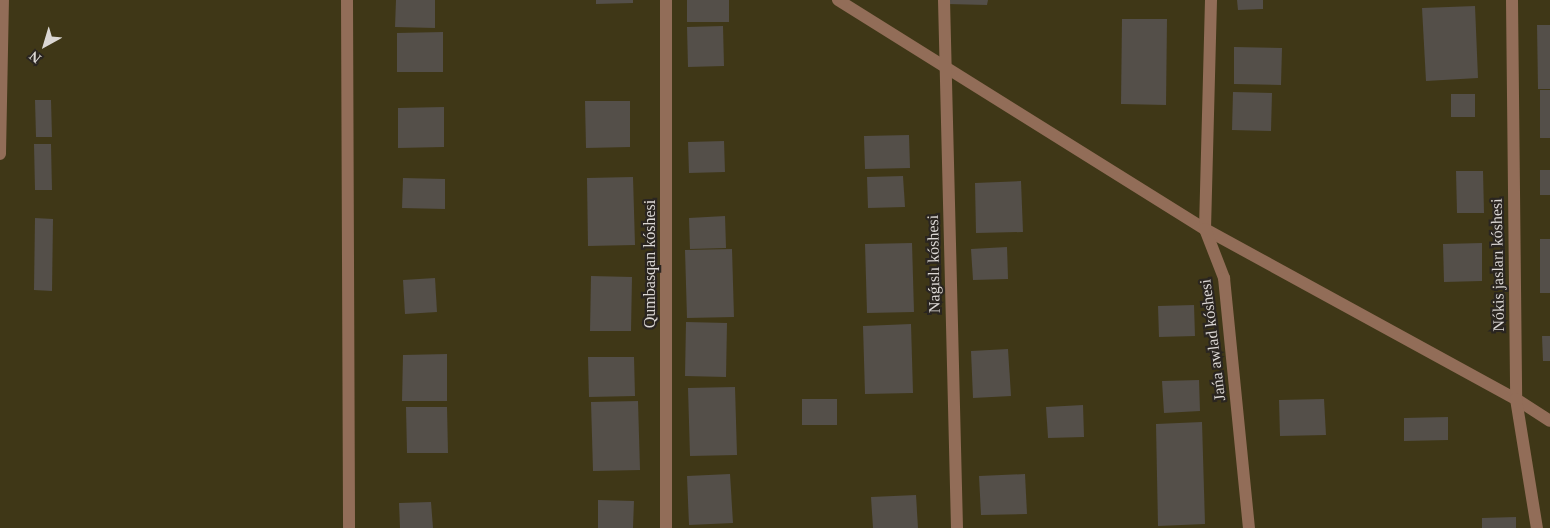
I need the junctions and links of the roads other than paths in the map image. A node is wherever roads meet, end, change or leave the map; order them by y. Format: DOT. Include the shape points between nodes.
graph roads {
  1 [pos="3,0"];
  2 [pos="347,0"];
  3 [pos="666,0"];
  4 [pos="838,0"];
  5 [pos="944,0"];
  6 [pos="1211,0"];
  7 [pos="1512,0"];
  8 [pos="1,37"];
  9 [pos="945,68"];
  10 [pos="1,81"];
  11 [pos="0,154"];
  12 [pos="1205,229"];
  13 [pos="1516,399"];
  14 [pos="1550,421"];
  15 [pos="349,528"];
  16 [pos="666,528"];
  17 [pos="957,528"];
  18 [pos="1249,528"];
  19 [pos="1538,528"];
  1 -- 8 [label="street"];
  2 -- 15 [label="street"];
  3 -- 16 [label="street, Qumbasqan kóshesi"];
  4 -- 9 [label="street"];
  5 -- 9 [label="street, Naǵıslı kóshesi"];
  6 -- 12 [label="street, Jańa awlad kóshesi"];
  7 -- 13 [label="street, Nókis jasları kóshesi"];
  8 -- 10 [label="street"];
  9 -- 12 [label="street"];
  9 -- 17 [label="street, Naǵıslı kóshesi"];
  10 -- 11 [label="street"];
  12 -- 13 [label="street"];
  12 -- 18 [label="street, Jańa awlad kóshesi" via="1224,278"];
  13 -- 14 [label="street"];
  13 -- 19 [label="street, Nókis jasları kóshesi"];
}
